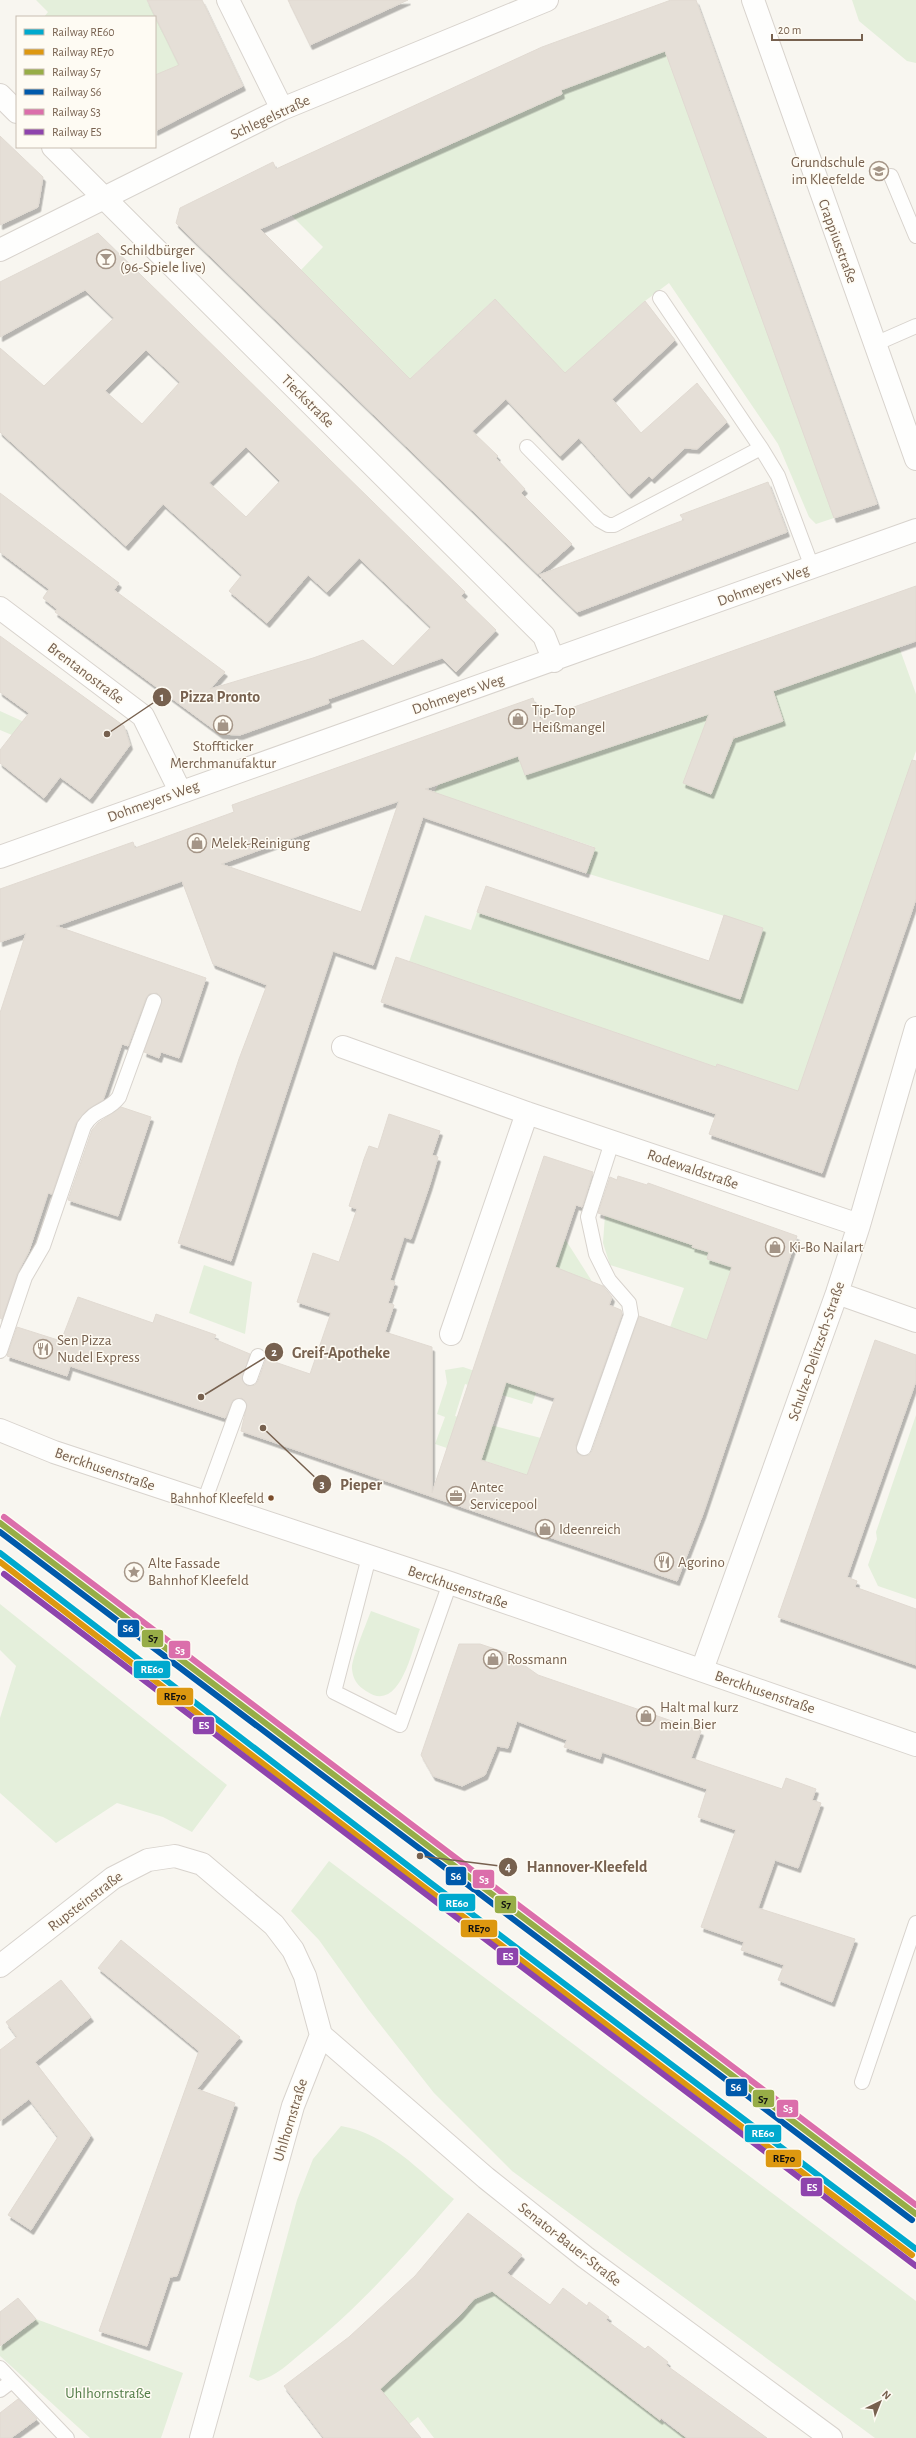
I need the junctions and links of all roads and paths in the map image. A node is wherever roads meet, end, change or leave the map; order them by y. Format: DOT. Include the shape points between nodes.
graph roads {
  1 [pos="228,0"];
  2 [pos="547,0"];
  3 [pos="752,0"];
  4 [pos="0,95"];
  5 [pos="282,109"];
  6 [pos="16,111"];
  7 [pos="54,148"];
  8 [pos="891,176"];
  9 [pos="106,198"];
  10 [pos="916,236"];
  11 [pos="0,250"];
  12 [pos="660,298"];
  13 [pos="916,326"];
  14 [pos="875,344"];
  15 [pos="527,447"];
  16 [pos="761,448"];
  17 [pos="916,459"];
  18 [pos="916,530"];
  19 [pos="812,567"];
  20 [pos="0,608"];
  21 [pos="554,661"];
  22 [pos="180,791"];
  23 [pos="0,857"];
  24 [pos="154,1001"];
  25 [pos="916,1028"];
  26 [pos="343,1047"];
  27 [pos="527,1113"];
  28 [pos="612,1142"];
  29 [pos="859,1225"];
  30 [pos="837,1293"];
  31 [pos="916,1321"];
  32 [pos="451,1334"];
  33 [pos="0,1351"];
  34 [pos="258,1356"];
  35 [pos="250,1378"];
  36 [pos="239,1406"];
  37 [pos="0,1430"];
  38 [pos="584,1448"];
  39 [pos="204,1502"];
  40 [pos="369,1557"];
  41 [pos="450,1583"];
  42 [pos="702,1670"];
  43 [pos="916,1745"];
  44 [pos="916,1923"];
  45 [pos="0,1966"];
  46 [pos="321,2035"];
  47 [pos="862,2082"];
  48 [pos="0,2368"];
  49 [pos="12,2381"];
  50 [pos="0,2390"];
  51 [pos="204,2436"];
  52 [pos="67,2438"];
  53 [pos="831,2438"];
  1 -- 5 [label="street"];
  2 -- 5 [label="street, Schlegelstraße"];
  3 -- 14 [label="street, Crappiusstraße"];
  4 -- 6 [label="street"];
  5 -- 9 [label="street, Schlegelstraße"];
  7 -- 9 [label="street, Tieckstraße"];
  8 -- 10 [label="lane"];
  9 -- 11 [label="street, Schlegelstraße"];
  9 -- 21 [label="street, Tieckstraße" via="544,636"];
  12 -- 16 [label="lane"];
  13 -- 14 [label="lane"];
  14 -- 17 [label="street, Crappiusstraße"];
  15 -- 16 [label="lane" via="599,520 608,525 614,525"];
  16 -- 19 [label="lane" via="778,476"];
  18 -- 19 [label="street, Dohmeyers Weg"];
  19 -- 21 [label="street, Dohmeyers Weg"];
  20 -- 22 [label="street, Brentanostraße" via="143,716"];
  21 -- 22 [label="street, Dohmeyers Weg"];
  22 -- 23 [label="street, Dohmeyers Weg"];
  24 -- 33 [label="lane" via="119,1097 114,1104 96,1112 84,1126 43,1246 24,1277"];
  25 -- 29 [label="street, Schulze-Delitzsch-Straße"];
  26 -- 27 [label="street, Rodewaldstraße"];
  27 -- 28 [label="street, Rodewaldstraße"];
  27 -- 32 [label="street"];
  28 -- 29 [label="street, Rodewaldstraße"];
  28 -- 38 [label="lane" via="588,1217 596,1254 609,1280 629,1303 631,1315"];
  29 -- 30 [label="street, Schulze-Delitzsch-Straße"];
  30 -- 31 [label="street"];
  30 -- 42 [label="street, Schulze-Delitzsch-Straße"];
  34 -- 35 [label="lane"];
  36 -- 39 [label="lane"];
  37 -- 39 [label="street, Berckhusenstraße" via="54,1452"];
  39 -- 40 [label="street, Berckhusenstraße"];
  40 -- 41 [label="street, Berckhusenstraße"];
  40 -- 41 [label="lane" via="334,1692 400,1725"];
  41 -- 42 [label="street, Berckhusenstraße"];
  42 -- 43 [label="street, Berckhusenstraße"];
  44 -- 47 [label="lane"];
  45 -- 46 [label="street, Rupsteinstraße" via="112,1878 148,1860 175,1856 202,1864 274,1925 293,1950 305,1976"];
  46 -- 51 [label="street, Uhlhornstraße" via="293,2106"];
  46 -- 53 [label="street, Senator-Bauer-Straße" via="486,2178 585,2257"];
  48 -- 49 [label="lane"];
  49 -- 50 [label="lane"];
  49 -- 52 [label="lane"];
}
